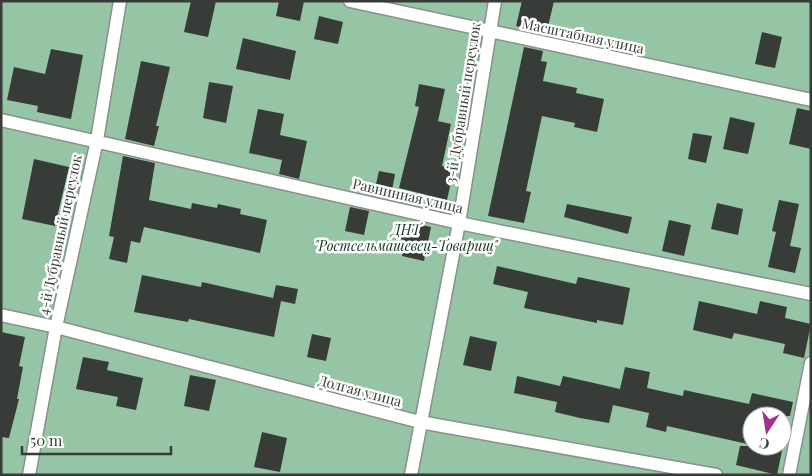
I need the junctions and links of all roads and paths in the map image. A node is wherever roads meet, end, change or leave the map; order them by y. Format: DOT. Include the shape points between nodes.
graph roads {
  1 [pos="120,1"];
  2 [pos="350,1"];
  3 [pos="495,1"];
  4 [pos="490,32"];
  5 [pos="811,100"];
  6 [pos="1,120"];
  7 [pos="96,140"];
  8 [pos="459,223"];
  9 [pos="811,294"];
  10 [pos="1,315"];
  11 [pos="56,327"];
  12 [pos="811,363"];
  13 [pos="420,422"];
  14 [pos="29,475"];
  15 [pos="411,475"];
  16 [pos="716,475"];
  17 [pos="789,475"];
  1 -- 7 [label="lane, 4-й Дубравный переулок"];
  2 -- 4 [label="lane, Масштабная улица"];
  3 -- 4 [label="lane, 3-й Дубравный переулок"];
  4 -- 5 [label="lane, Масштабная улица"];
  4 -- 8 [label="lane, 3-й Дубравный переулок"];
  6 -- 7 [label="lane, Равнинная улица"];
  7 -- 8 [label="lane, Равнинная улица"];
  7 -- 11 [label="lane, 4-й Дубравный переулок"];
  8 -- 9 [label="lane, Равнинная улица"];
  8 -- 13 [label="lane, 3-й Дубравный переулок"];
  10 -- 11 [label="lane, Долгая улица"];
  11 -- 13 [label="lane, Долгая улица"];
  11 -- 14 [label="lane, 4-й Дубравный переулок"];
  12 -- 17 [label="lane"];
  13 -- 15 [label="lane, 3-й Дубравный переулок"];
  13 -- 16 [label="lane, Долгая улица"];
}
